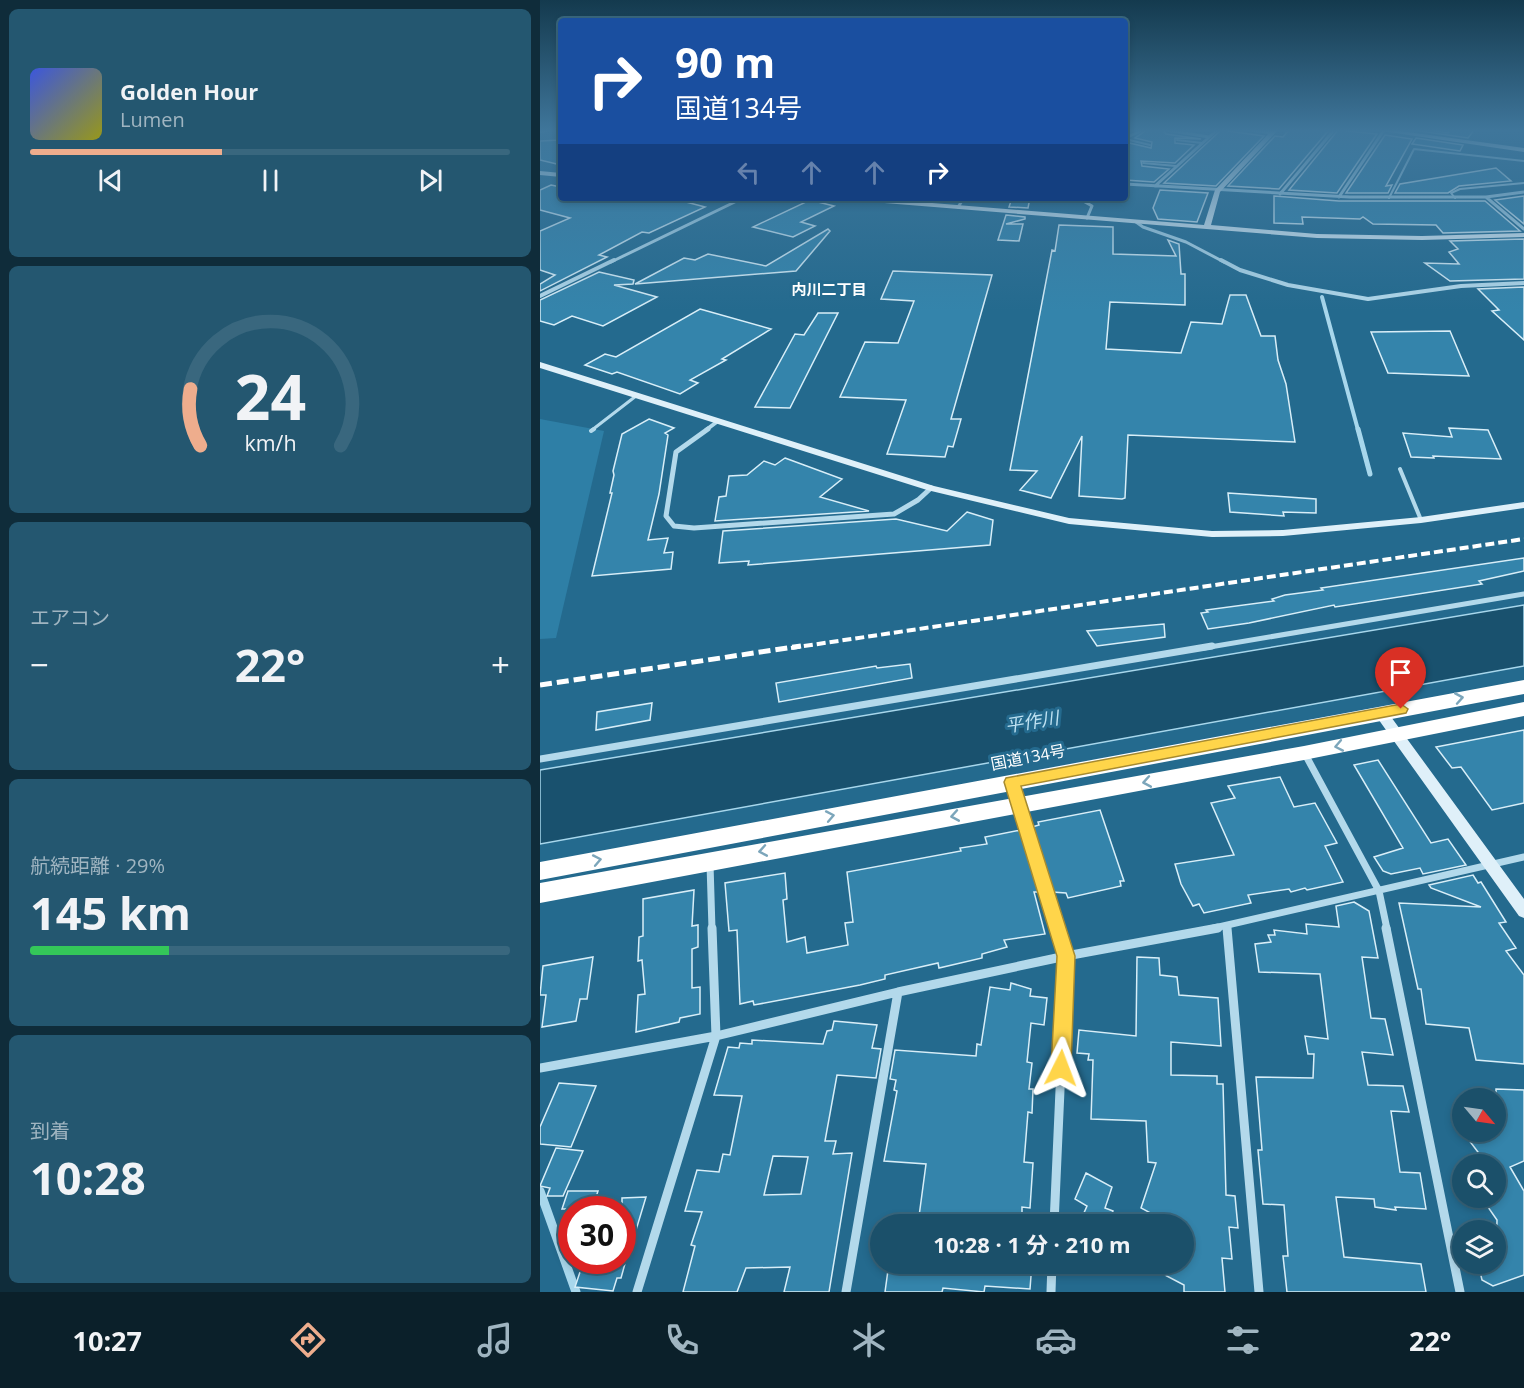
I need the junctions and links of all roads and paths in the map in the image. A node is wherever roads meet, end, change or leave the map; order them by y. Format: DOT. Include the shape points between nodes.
graph roads {
  1 [pos="1208,190"];
  2 [pos="1283,190"];
  3 [pos="1343,190"];
  4 [pos="1393,190"];
  5 [pos="1457,190"];
  6 [pos="1217,191"];
  7 [pos="1524,192"];
  8 [pos="1280,194"];
  9 [pos="1339,197"];
  10 [pos="1485,197"];
  11 [pos="1389,198"];
  12 [pos="1455,198"];
  13 [pos="736,201"];
  14 [pos="915,201"];
  15 [pos="939,201"];
  16 [pos="1083,201"];
  17 [pos="961,203"];
  18 [pos="1088,215"];
  19 [pos="1136,222"];
  20 [pos="1207,225"];
  21 [pos="1524,230"];
  22 [pos="1524,235"];
  23 [pos="1524,283"];
  24 [pos="540,296"];
  25 [pos="540,365"];
  26 [pos="636,396"];
  27 [pos="718,421"];
  28 [pos="591,431"];
  29 [pos="1400,469"];
  30 [pos="931,488"];
  31 [pos="1524,506"];
  32 [pos="1421,520"];
  33 [pos="1524,594"];
  34 [pos="1524,687"];
  35 [pos="1524,709"];
  36 [pos="1381,713"];
  37 [pos="1396,735"];
  38 [pos="1304,753"];
  39 [pos="540,759"];
  40 [pos="1012,782"];
  41 [pos="1019,804"];
  42 [pos="1524,857"];
  43 [pos="710,860"];
  44 [pos="1491,864"];
  45 [pos="540,871"];
  46 [pos="1379,891"];
  47 [pos="540,893"];
  48 [pos="1524,911"];
  49 [pos="1227,926"];
  50 [pos="1066,956"];
  51 [pos="898,992"];
  52 [pos="716,1036"];
  53 [pos="540,1068"];
  54 [pos="1054,1214"];
  55 [pos="1052,1274"];
  56 [pos="637,1292"];
  57 [pos="846,1292"];
  58 [pos="1051,1292"];
  59 [pos="1259,1292"];
  60 [pos="1460,1292"];
  1 -- 6 [label="street"];
  2 -- 8 [label="street"];
  3 -- 9 [label="street"];
  4 -- 11 [label="lane"];
  5 -- 12 [label="lane" via="1451,193"];
  6 -- 8 [label="street"];
  6 -- 20 [label="street"];
  7 -- 10 [label="street"];
  8 -- 9 [label="street"];
  9 -- 11 [label="street"];
  10 -- 12 [label="street"];
  10 -- 21 [label="street"];
  11 -- 12 [label="street"];
  13 -- 24 [label="street"];
  14 -- 17 [label="street"];
  15 -- 17 [label="street"];
  16 -- 18 [label="street" via="1092,206"];
  17 -- 18 [label="street"];
  18 -- 19 [label="street"];
  18 -- 20 [label="street"];
  19 -- 20 [label="street"];
  19 -- 23 [label="street" via="1240,270 1342,296 1368,299 1461,285"];
  20 -- 21 [label="street" via="1384,233"];
  20 -- 22 [label="street" via="1383,238"];
  25 -- 26 [label="street"];
  26 -- 27 [label="street"];
  26 -- 28 [label="lane"];
  27 -- 30 [label="street"];
  27 -- 30 [label="street" via="676,452 666,516 674,526 694,528 894,514"];
  29 -- 32 [label="lane"];
  30 -- 32 [label="street" via="1069,521 1212,534 1283,533"];
  31 -- 32 [label="street"];
  33 -- 39 [label="street"];
  36 -- 34 [label="highway, 国道134号, one-way"];
  35 -- 37 [label="highway"];
  36 -- 37 [label="street"];
  36 -- 40 [label="highway, 国道134号"];
  37 -- 38 [label="highway, one-way"];
  37 -- 44 [label="street"];
  38 -- 41 [label="highway, one-way"];
  38 -- 46 [label="street"];
  40 -- 41 [label="street"];
  45 -- 40 [label="highway, 国道134号, one-way"];
  41 -- 43 [label="highway, one-way"];
  41 -- 50 [label="street"];
  42 -- 44 [label="street"];
  43 -- 47 [label="highway"];
  43 -- 52 [label="street"];
  44 -- 46 [label="street"];
  44 -- 48 [label="street"];
  46 -- 49 [label="street"];
  46 -- 60 [label="street"];
  49 -- 50 [label="street"];
  49 -- 59 [label="street"];
  50 -- 51 [label="street"];
  50 -- 54 [label="street"];
  51 -- 52 [label="street"];
  51 -- 57 [label="street"];
  52 -- 53 [label="street"];
  52 -- 56 [label="street"];
  55 -- 58 [label="street"];
}
